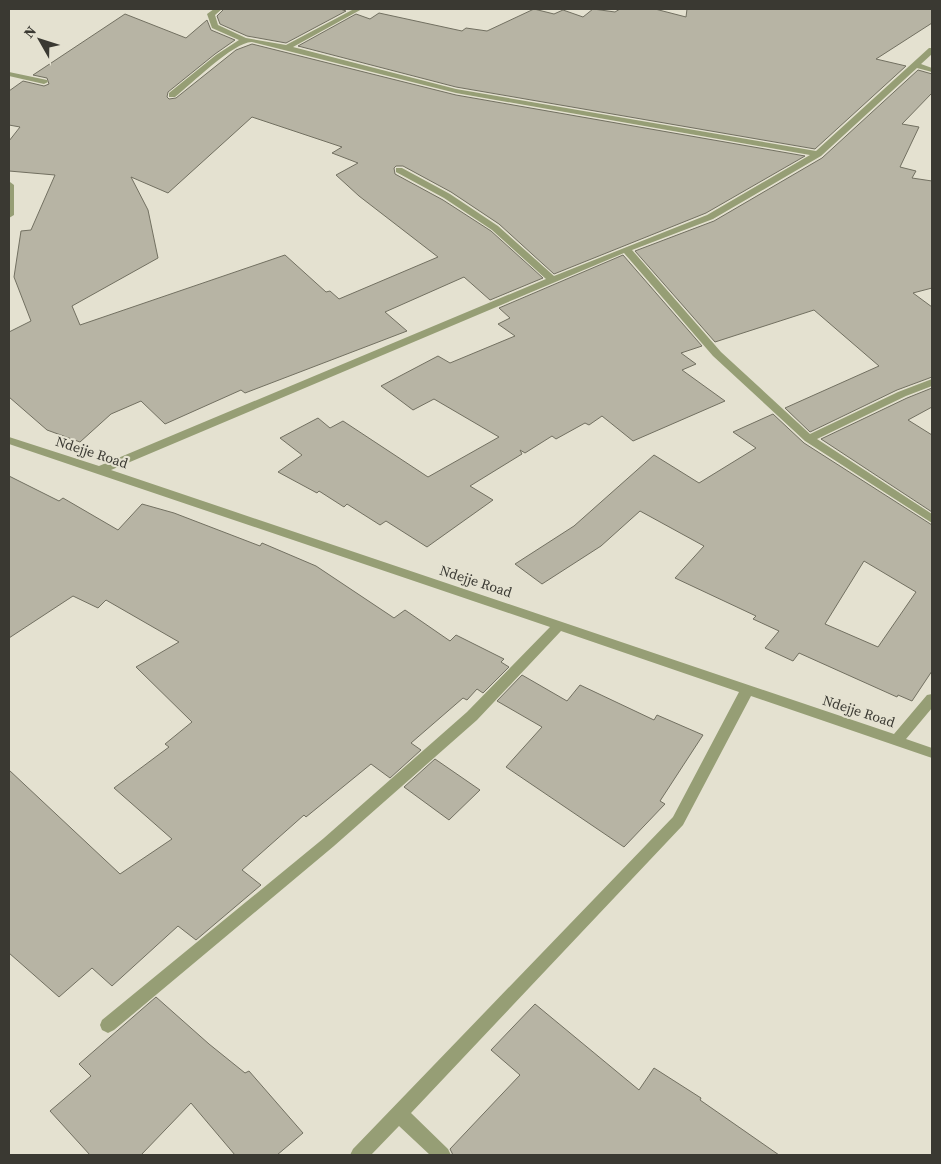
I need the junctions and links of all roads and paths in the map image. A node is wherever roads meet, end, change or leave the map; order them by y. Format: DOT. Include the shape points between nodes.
graph roads {
  1 [pos="218,9"];
  2 [pos="358,9"];
  3 [pos="245,40"];
  4 [pos="286,48"];
  5 [pos="932,50"];
  6 [pos="916,66"];
  7 [pos="932,70"];
  8 [pos="9,74"];
  9 [pos="44,82"];
  10 [pos="172,95"];
  11 [pos="818,154"];
  12 [pos="399,170"];
  13 [pos="10,185"];
  14 [pos="9,215"];
  15 [pos="626,249"];
  16 [pos="553,280"];
  17 [pos="932,382"];
  18 [pos="809,439"];
  19 [pos="9,440"];
  20 [pos="100,470"];
  21 [pos="932,519"];
  22 [pos="559,625"];
  23 [pos="747,690"];
  24 [pos="932,699"];
  25 [pos="897,740"];
  26 [pos="932,753"];
  27 [pos="108,1025"];
  28 [pos="400,1115"];
  29 [pos="359,1155"];
  30 [pos="442,1155"];
  1 -- 3 [label="street" via="210,14 214,26"];
  2 -- 4 [label="street"];
  3 -- 4 [label="street"];
  3 -- 10 [label="street"];
  4 -- 11 [label="street" via="456,91"];
  5 -- 6 [label="street"];
  6 -- 7 [label="street"];
  6 -- 11 [label="street"];
  8 -- 9 [label="street"];
  11 -- 15 [label="street" via="710,217"];
  12 -- 16 [label="street" via="447,196 495,228"];
  13 -- 14 [label="street"];
  15 -- 16 [label="street"];
  15 -- 18 [label="street" via="717,354"];
  16 -- 20 [label="street"];
  17 -- 18 [label="street"];
  18 -- 21 [label="street"];
  19 -- 20 [label="street, Ndejje Road"];
  20 -- 22 [label="street, Ndejje Road"];
  22 -- 23 [label="street, Ndejje Road"];
  22 -- 27 [label="street" via="472,716 329,842"];
  23 -- 25 [label="street, Ndejje Road"];
  23 -- 28 [label="street" via="678,821"];
  24 -- 25 [label="street"];
  25 -- 26 [label="street, Ndejje Road"];
  28 -- 29 [label="street"];
  28 -- 30 [label="street"];
}
